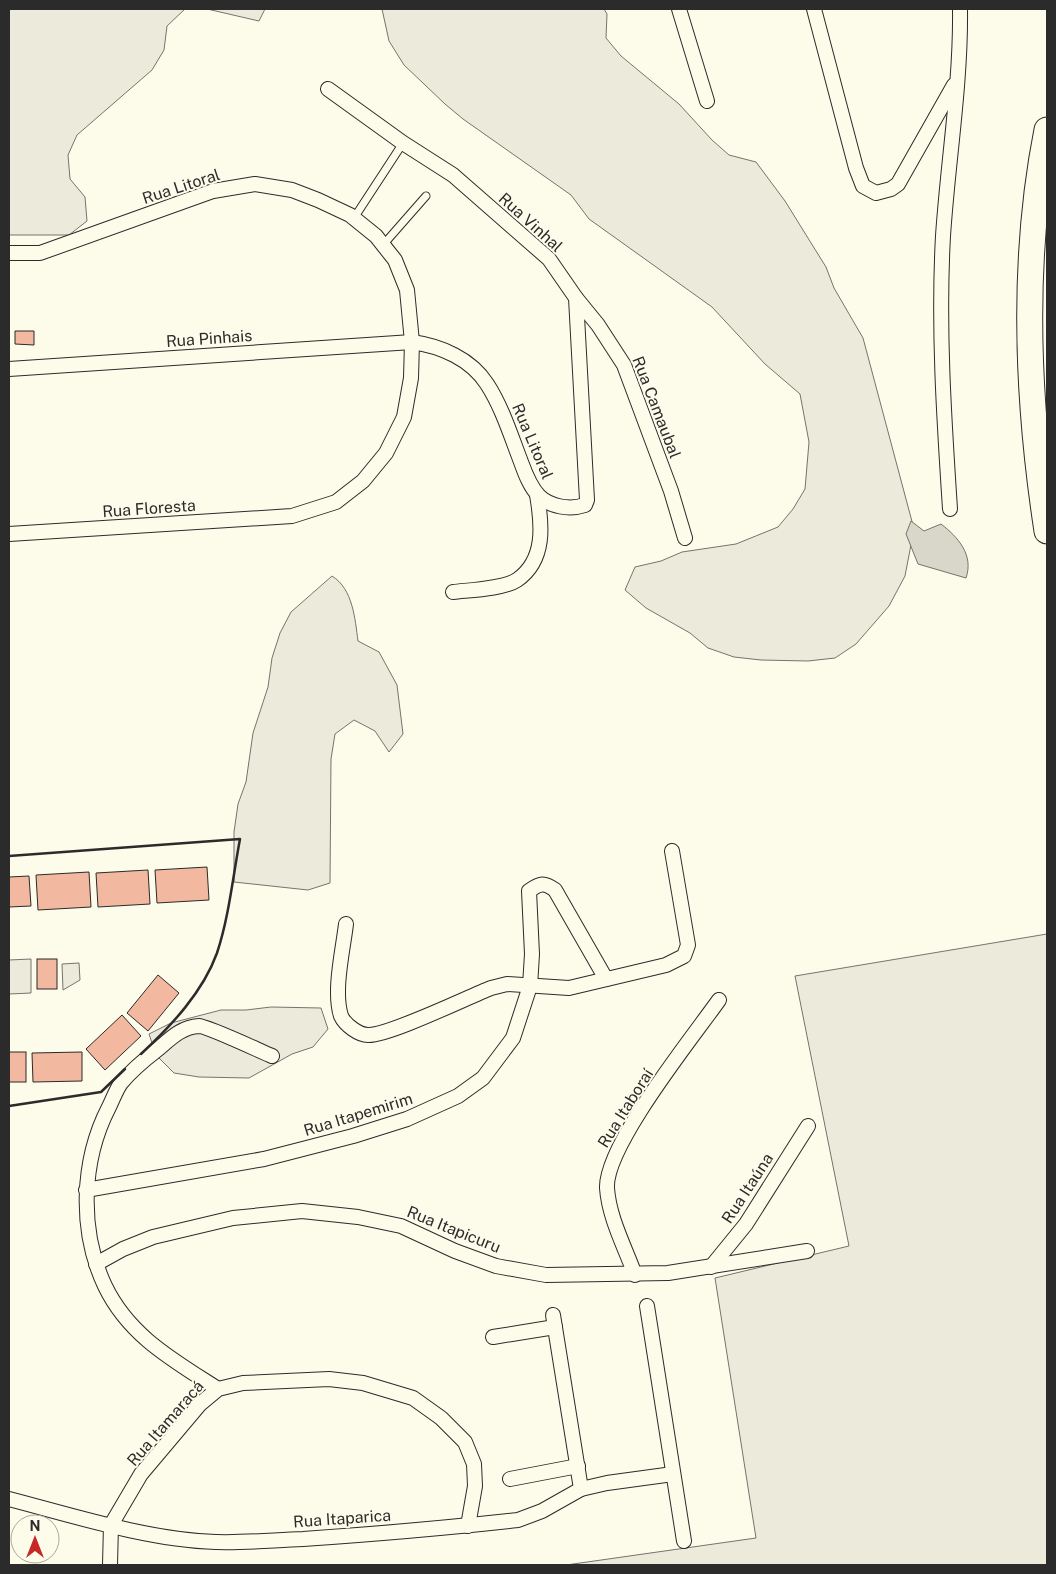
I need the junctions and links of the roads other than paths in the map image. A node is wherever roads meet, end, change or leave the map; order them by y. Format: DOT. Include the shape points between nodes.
graph roads {
  1 [pos="679,9"];
  2 [pos="814,9"];
  3 [pos="960,9"];
  4 [pos="956,81"];
  5 [pos="328,89"];
  6 [pos="707,101"];
  7 [pos="1047,130"];
  8 [pos="403,143"];
  9 [pos="426,196"];
  10 [pos="354,218"];
  11 [pos="383,245"];
  12 [pos="9,253"];
  13 [pos="576,298"];
  14 [pos="412,342"];
  15 [pos="9,369"];
  16 [pos="538,495"];
  17 [pos="950,509"];
  18 [pos="1047,531"];
  19 [pos="9,534"];
  20 [pos="685,538"];
  21 [pos="453,592"];
  22 [pos="672,850"];
  23 [pos="346,924"];
  24 [pos="606,980"];
  25 [pos="530,986"];
  26 [pos="719,1000"];
  27 [pos="272,1056"];
  28 [pos="808,1126"];
  29 [pos="86,1190"];
  30 [pos="807,1250"];
  31 [pos="96,1264"];
  32 [pos="711,1267"];
  33 [pos="635,1275"];
  34 [pos="647,1306"];
  35 [pos="493,1337"];
  36 [pos="218,1389"];
  37 [pos="578,1466"];
  38 [pos="673,1474"];
  39 [pos="510,1479"];
  40 [pos="581,1489"];
  41 [pos="9,1499"];
  42 [pos="111,1525"];
  43 [pos="468,1526"];
  44 [pos="684,1541"];
  45 [pos="110,1565"];
  1 -- 6 [label="street"];
  2 -- 4 [label="street" via="856,168 863,186 876,193 898,184"];
  3 -- 4 [label="street"];
  4 -- 17 [label="street" via="940,302"];
  5 -- 8 [label="street, Rua Vinhal"];
  7 -- 18 [label="highway" via="1032,234 1031,345 1039,477"];
  8 -- 10 [label="lane"];
  8 -- 13 [label="street, Rua Vinhal" via="454,176 548,259"];
  9 -- 11 [label="lane"];
  10 -- 11 [label="street, Rua Litoral"];
  10 -- 12 [label="street, Rua Litoral" via="292,190 255,184 213,191 40,254"];
  11 -- 14 [label="street, Rua Litoral" via="396,260 406,290"];
  13 -- 16 [label="street, Rua Litoral" via="587,500 579,507 550,505"];
  13 -- 20 [label="street, Rua Camaubal" via="624,364"];
  14 -- 15 [label="street, Rua Pinhais"];
  14 -- 16 [label="street, Rua Litoral" via="430,344 449,352 471,366 486,382"];
  14 -- 19 [label="street, Rua Floresta" via="411,378 404,417 386,454 363,481 336,502 292,516"];
  16 -- 21 [label="street" via="541,543 530,566 517,580"];
  22 -- 24 [label="street" via="688,945 684,956 666,965"];
  23 -- 25 [label="street" via="340,974 341,1017 352,1029 368,1035 388,1031 490,988 507,984"];
  24 -- 25 [label="street" via="568,988"];
  24 -- 25 [label="street, Rua Itapemirim" via="555,890 546,883 538,884 529,891"];
  25 -- 29 [label="street, Rua Itapemirim" via="513,1038 483,1078 458,1096 407,1119 264,1159"];
  26 -- 33 [label="street, Rua Itaboraí" via="636,1117 612,1161 607,1186 610,1210"];
  27 -- 29 [label="street" via="200,1026 183,1029 138,1065 120,1085 98,1133"];
  28 -- 32 [label="street, Rua Itaúna" via="746,1224"];
  29 -- 31 [label="street"];
  30 -- 32 [label="street, Rua Itapicuru"];
  31 -- 33 [label="street, Rua Itapicuru" via="153,1237 233,1218 302,1211 401,1226 496,1266 546,1275"];
  31 -- 36 [label="street" via="106,1287 139,1334"];
  32 -- 33 [label="street, Rua Itapicuru"];
  34 -- 38 [label="street"];
  35 -- 37 [label="street" via="554,1321"];
  36 -- 42 [label="street, Rua Itamaracá" via="200,1404 141,1474"];
  36 -- 43 [label="street, Rua Itamaracá" via="243,1383 329,1379 363,1383 413,1398 441,1418 465,1442 474,1464 475,1486"];
  37 -- 39 [label="street"];
  37 -- 40 [label="street"];
  38 -- 40 [label="street, Rua Itaparica"];
  38 -- 44 [label="street"];
  40 -- 43 [label="street, Rua Itaparica" via="542,1511 518,1520"];
  41 -- 42 [label="street, Rua Itaparica"];
  42 -- 43 [label="street, Rua Itaparica" via="181,1539 216,1542"];
  42 -- 45 [label="street"];
}
